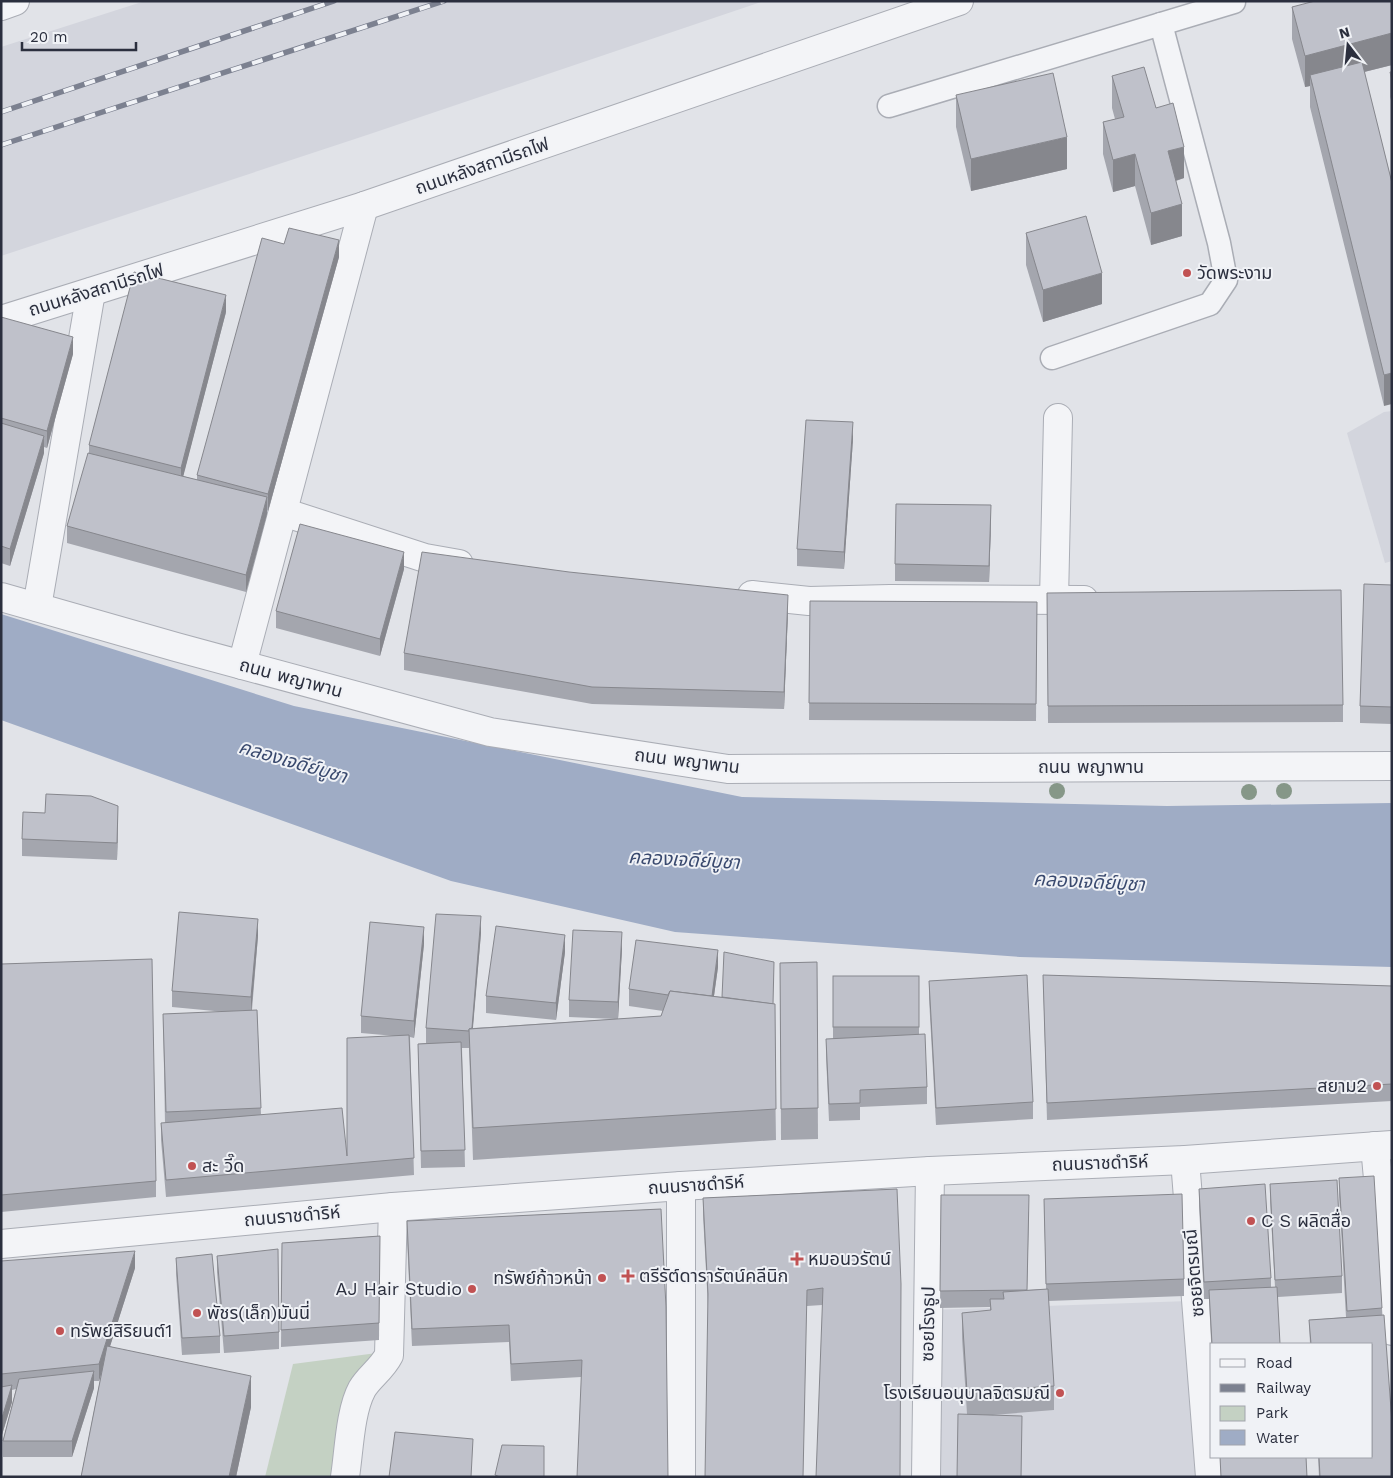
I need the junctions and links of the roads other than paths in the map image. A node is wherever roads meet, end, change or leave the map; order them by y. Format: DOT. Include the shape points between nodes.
graph roads {
  1 [pos="15,1"];
  2 [pos="959,1"];
  3 [pos="1234,2"];
  4 [pos="1,6"];
  5 [pos="1161,24"];
  6 [pos="889,106"];
  7 [pos="364,206"];
  8 [pos="91,292"];
  9 [pos="1,320"];
  10 [pos="1052,358"];
  11 [pos="1058,418"];
  12 [pos="283,512"];
  13 [pos="479,567"];
  14 [pos="730,593"];
  15 [pos="1,597"];
  16 [pos="1054,600"];
  17 [pos="1110,601"];
  18 [pos="37,607"];
  19 [pos="242,665"];
  20 [pos="1392,766"];
  21 [pos="1383,1146"];
  22 [pos="1185,1160"];
  23 [pos="930,1170"];
  24 [pos="681,1186"];
  25 [pos="393,1207"];
  26 [pos="1,1244"];
  27 [pos="1392,1331"];
  28 [pos="345,1477"];
  29 [pos="682,1477"];
  30 [pos="926,1477"];
  31 [pos="1210,1477"];
  1 -- 4 [label="street"];
  2 -- 7 [label="street, ถนนหลังสถานีรถไฟ"];
  3 -- 5 [label="lane"];
  5 -- 6 [label="lane"];
  5 -- 10 [label="lane" via="1226,280 1210,304"];
  7 -- 8 [label="street, ถนนหลังสถานีรถไฟ"];
  7 -- 12 [label="street"];
  8 -- 9 [label="street, ถนนหลังสถานีรถไฟ"];
  8 -- 18 [label="street"];
  11 -- 16 [label="street"];
  12 -- 13 [label="street" via="424,558"];
  12 -- 19 [label="street"];
  14 -- 16 [label="street" via="809,601"];
  15 -- 18 [label="street, ถนน พญาพาน"];
  16 -- 17 [label="street"];
  18 -- 19 [label="street, ถนน พญาพาน"];
  19 -- 20 [label="street, ถนน พญาพาน" via="490,732 728,769"];
  21 -- 22 [label="street, ถนนราชดำริห์"];
  21 -- 27 [label="street"];
  22 -- 23 [label="street, ถนนราชดำริห์"];
  22 -- 31 [label="street, ซอยจิตรมณี"];
  23 -- 24 [label="street, ถนนราชดำริห์"];
  23 -- 30 [label="street, ซอยโรงธูป"];
  24 -- 25 [label="street, ถนนราชดำริห์"];
  24 -- 29 [label="street"];
  25 -- 26 [label="street, ถนนราชดำริห์"];
  25 -- 28 [label="street" via="389,1355 355,1403"];
}
